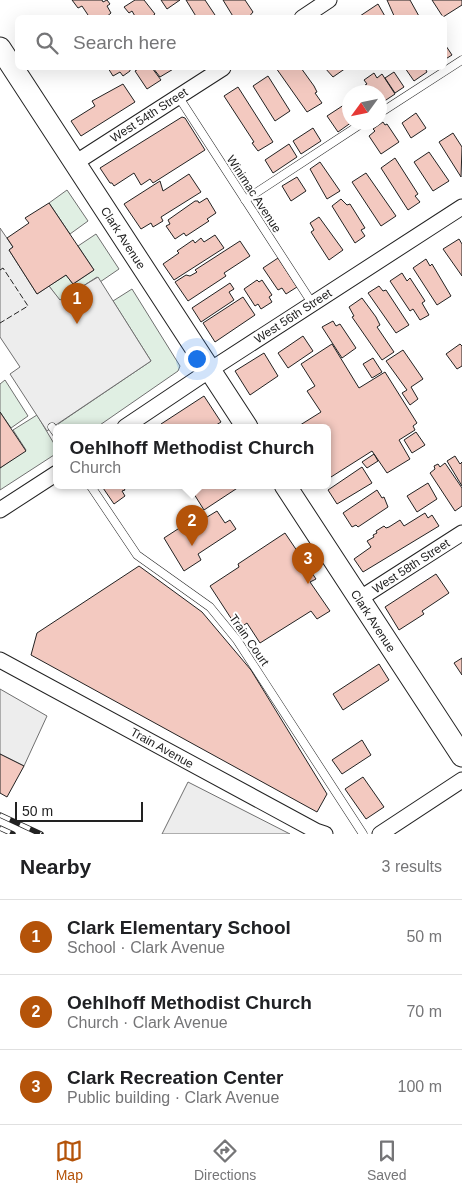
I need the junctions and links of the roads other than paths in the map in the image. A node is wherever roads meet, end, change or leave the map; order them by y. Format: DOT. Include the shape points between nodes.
graph roads {
  1 [pos="329,0"];
  2 [pos="306,15"];
  3 [pos="0,48"];
  4 [pos="462,60"];
  5 [pos="220,70"];
  6 [pos="447,70"];
  7 [pos="447,70"];
  8 [pos="178,96"];
  9 [pos="387,108"];
  10 [pos="352,130"];
  11 [pos="75,163"];
  12 [pos="245,200"];
  13 [pos="462,207"];
  14 [pos="312,303"];
  15 [pos="210,370"];
  16 [pos="129,424"];
  17 [pos="245,424"];
  18 [pos="53,476"];
  19 [pos="93,489"];
  20 [pos="288,489"];
  21 [pos="0,510"];
  22 [pos="462,533"];
  23 [pos="359,599"];
  24 [pos="0,660"];
  25 [pos="462,756"];
  26 [pos="462,780"];
  27 [pos="325,834"];
  28 [pos="363,834"];
  29 [pos="380,834"];
  1 -- 2 [label="street"];
  3 -- 11 [label="street, Clark Avenue"];
  4 -- 7 [label="lane"];
  5 -- 8 [label="street, West 54th Street"];
  6 -- 9 [label="lane"];
  8 -- 11 [label="street, West 54th Street"];
  8 -- 12 [label="lane, Winimac Avenue"];
  10 -- 12 [label="lane"];
  11 -- 15 [label="street, Clark Avenue"];
  12 -- 14 [label="lane, Winimac Avenue"];
  13 -- 14 [label="street, West 56th Street"];
  14 -- 15 [label="street, West 56th Street"];
  15 -- 16 [label="street, West 56th Street"];
  15 -- 17 [label="street, Clark Avenue"];
  18 -- 21 [label="street"];
  19 -- 28 [label="lane, Train Court" via="137,554 218,615"];
  20 -- 23 [label="street, Clark Avenue"];
  22 -- 23 [label="street, West 58th Street"];
  23 -- 25 [label="street, Clark Avenue"];
  24 -- 27 [label="street, Train Avenue"];
  26 -- 29 [label="street"];
}
